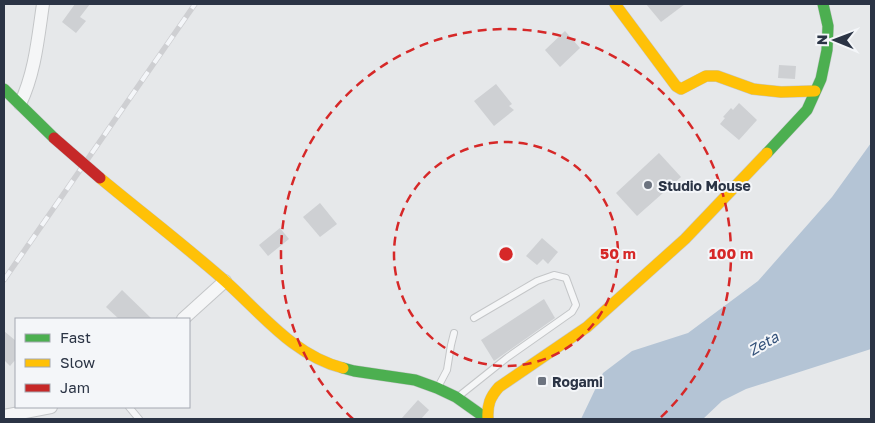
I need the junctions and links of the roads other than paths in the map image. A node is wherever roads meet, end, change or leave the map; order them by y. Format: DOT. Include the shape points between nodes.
graph roads {
  1 [pos="43,4"];
  2 [pos="615,4"];
  3 [pos="823,4"];
  4 [pos="4,89"];
  5 [pos="816,91"];
  6 [pos="20,104"];
  7 [pos="225,280"];
  8 [pos="184,318"];
  9 [pos="474,318"];
  10 [pos="454,333"];
  11 [pos="437,388"];
  12 [pos="457,398"];
  13 [pos="46,408"];
  14 [pos="130,408"];
  15 [pos="4,416"];
  16 [pos="139,419"];
  17 [pos="488,419"];
  1 -- 6 [label="street" via="31,76"];
  2 -- 5 [label="street" via="676,86 681,88 706,76 717,76 753,89"];
  3 -- 5 [label="street" via="828,26 827,50"];
  4 -- 6 [label="street"];
  5 -- 17 [label="street" via="807,110 685,239 587,327 490,396"];
  6 -- 7 [label="street, bridge" via="100,178"];
  7 -- 8 [label="street"];
  7 -- 11 [label="street" via="294,345 314,357 340,368 415,380"];
  9 -- 12 [label="lane" via="537,281 554,275 566,278 576,305 572,312"];
  10 -- 11 [label="lane" via="446,370"];
  11 -- 12 [label="street"];
  12 -- 17 [label="street"];
  13 -- 15 [label="street"];
  14 -- 16 [label="lane"];
}
